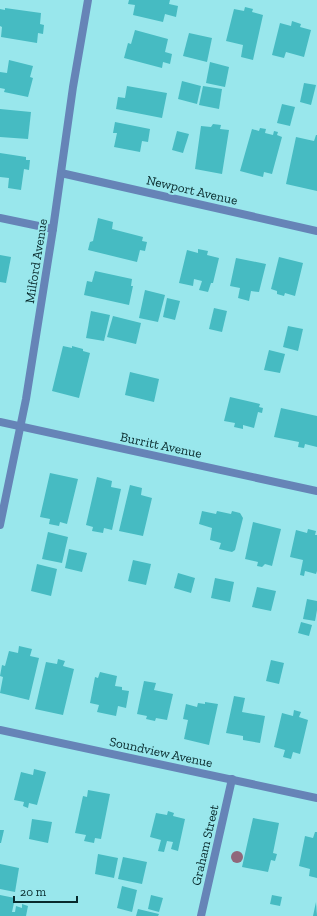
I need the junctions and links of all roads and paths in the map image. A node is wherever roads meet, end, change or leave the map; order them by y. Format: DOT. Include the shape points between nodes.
graph roads {
  1 [pos="88,0"];
  2 [pos="61,173"];
  3 [pos="0,218"];
  4 [pos="53,229"];
  5 [pos="317,231"];
  6 [pos="0,422"];
  7 [pos="21,426"];
  8 [pos="317,491"];
  9 [pos="0,525"];
  10 [pos="0,730"];
  11 [pos="232,779"];
  12 [pos="317,798"];
  13 [pos="202,916"];
  1 -- 2 [label="street, Milford Avenue"];
  2 -- 4 [label="street, Milford Avenue"];
  2 -- 5 [label="street, Newport Avenue"];
  3 -- 4 [label="street"];
  4 -- 7 [label="street, Milford Avenue"];
  6 -- 7 [label="street, Burritt Avenue"];
  7 -- 8 [label="street, Burritt Avenue"];
  7 -- 9 [label="street, Milford Avenue"];
  10 -- 11 [label="street, Soundview Avenue"];
  11 -- 12 [label="street, Soundview Avenue"];
  11 -- 13 [label="street, Graham Street"];
}
